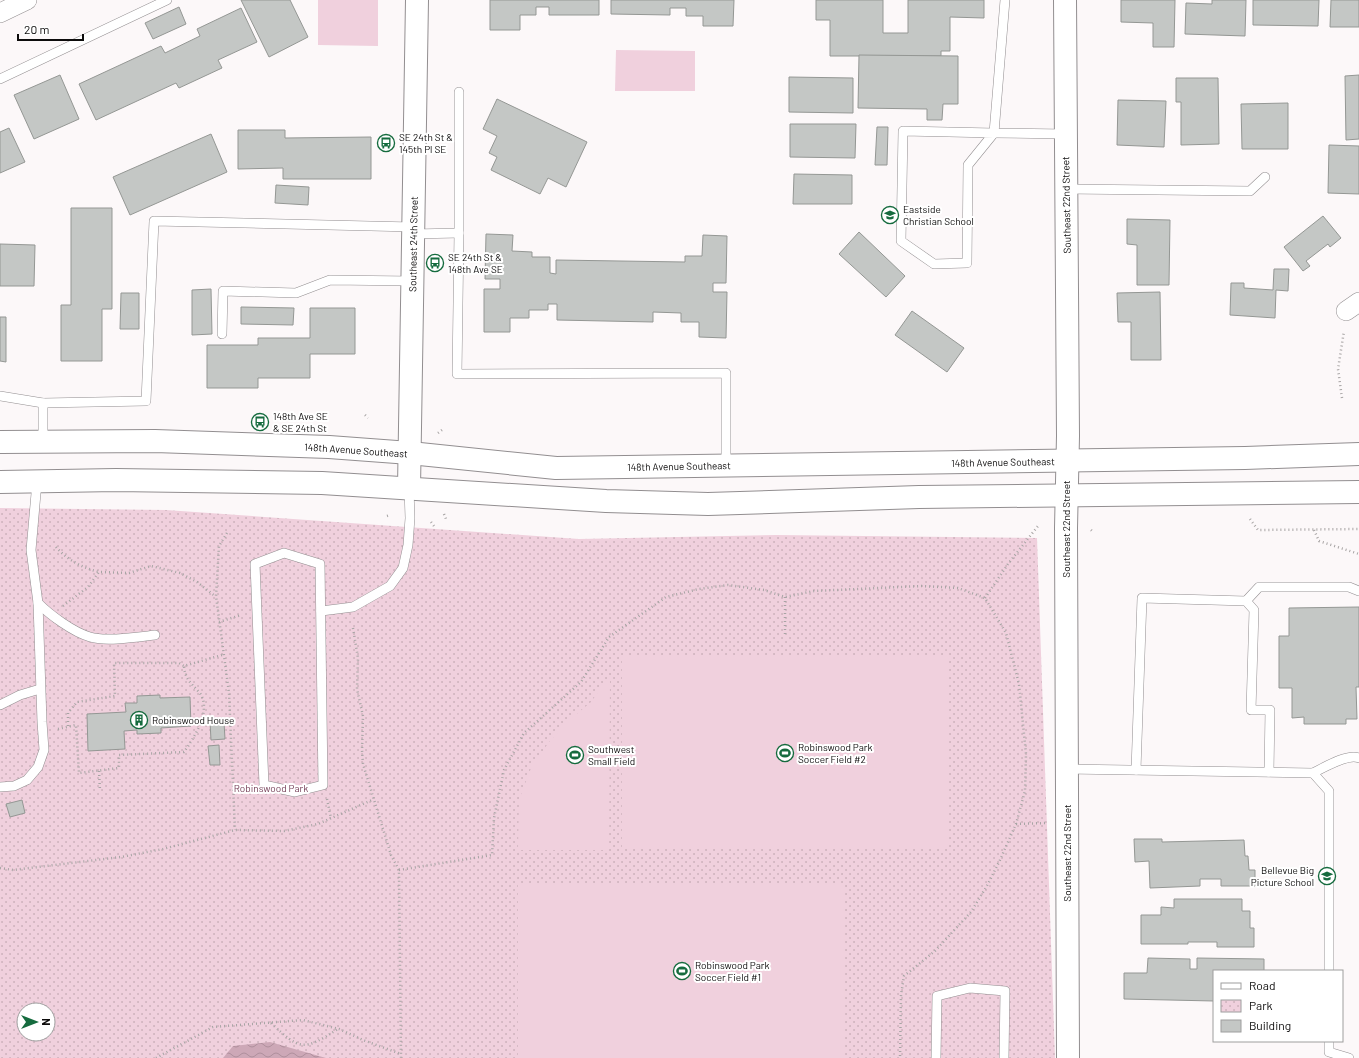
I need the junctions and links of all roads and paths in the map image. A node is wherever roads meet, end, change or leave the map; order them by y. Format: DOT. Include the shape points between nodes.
graph roads {
  1 [pos="27,0"];
  2 [pos="167,0"];
  3 [pos="417,0"];
  4 [pos="1005,0"];
  5 [pos="1065,0"];
  6 [pos="0,13"];
  7 [pos="0,79"];
  8 [pos="458,92"];
  9 [pos="994,133"];
  10 [pos="1065,134"];
  11 [pos="1265,177"];
  12 [pos="1066,189"];
  13 [pos="413,230"];
  14 [pos="458,233"];
  15 [pos="412,281"];
  16 [pos="1353,307"];
  17 [pos="222,334"];
  18 [pos="0,396"];
  19 [pos="1342,398"];
  20 [pos="43,403"];
  21 [pos="365,415"];
  22 [pos="368,418"];
  23 [pos="442,430"];
  24 [pos="438,433"];
  25 [pos="0,442"];
  26 [pos="43,442"];
  27 [pos="410,453"];
  28 [pos="1359,454"];
  29 [pos="1066,460"];
  30 [pos="726,466"];
  31 [pos="0,482"];
  32 [pos="36,482"];
  33 [pos="409,488"];
  34 [pos="1359,492"];
  35 [pos="1066,495"];
  36 [pos="444,514"];
  37 [pos="390,515"];
  38 [pos="387,516"];
  39 [pos="446,519"];
  40 [pos="1250,519"];
  41 [pos="431,522"];
  42 [pos="434,526"];
  43 [pos="1038,527"];
  44 [pos="1359,529"];
  45 [pos="1314,530"];
  46 [pos="227,533"];
  47 [pos="56,547"];
  48 [pos="1359,554"];
  49 [pos="99,572"];
  50 [pos="1359,591"];
  51 [pos="216,596"];
  52 [pos="785,597"];
  53 [pos="985,598"];
  54 [pos="1246,601"];
  55 [pos="38,603"];
  56 [pos="321,611"];
  57 [pos="248,613"];
  58 [pos="51,616"];
  59 [pos="218,622"];
  60 [pos="353,628"];
  61 [pos="156,635"];
  62 [pos="785,636"];
  63 [pos="222,655"];
  64 [pos="184,666"];
  65 [pos="40,689"];
  66 [pos="0,705"];
  67 [pos="1359,758"];
  68 [pos="1066,769"];
  69 [pos="1136,770"];
  70 [pos="99,771"];
  71 [pos="1269,772"];
  72 [pos="1313,773"];
  73 [pos="0,787"];
  74 [pos="100,791"];
  75 [pos="372,800"];
  76 [pos="1050,822"];
  77 [pos="1016,824"];
  78 [pos="235,830"];
  79 [pos="0,868"];
  80 [pos="399,870"];
  81 [pos="1329,970"];
  82 [pos="271,1023"];
  83 [pos="338,1029"];
  84 [pos="1329,1042"];
  85 [pos="401,1054"];
  86 [pos="156,1058"];
  87 [pos="401,1058"];
  88 [pos="900,1058"];
  89 [pos="936,1058"];
  90 [pos="1004,1058"];
  91 [pos="1068,1058"];
  92 [pos="1349,1058"];
  1 -- 6 [label="street"];
  2 -- 7 [label="lane"];
  3 -- 13 [label="main road, Southeast 24th Street"];
  4 -- 9 [label="lane"];
  5 -- 10 [label="main road, Southeast 22nd Street"];
  8 -- 14 [label="lane"];
  9 -- 9 [label="lane" via="903,131 901,241 934,264 967,263 968,165"];
  9 -- 10 [label="lane"];
  10 -- 12 [label="main road, Southeast 22nd Street"];
  11 -- 12 [label="lane" via="1250,191"];
  12 -- 29 [label="main road, Southeast 22nd Street"];
  13 -- 14 [label="lane"];
  13 -- 15 [label="main road, Southeast 24th Street"];
  13 -- 20 [label="lane" via="154,221 146,401"];
  14 -- 30 [label="lane" via="457,374 726,374"];
  15 -- 17 [label="lane" via="330,280 296,293 223,291"];
  15 -- 27 [label="main road, Southeast 24th Street"];
  16 -- 19 [label="path" via="1338,369"];
  18 -- 20 [label="lane"];
  20 -- 26 [label="lane"];
  21 -- 22 [label="path"];
  23 -- 24 [label="path"];
  25 -- 26 [label="main road, 148th Avenue Southeast"];
  26 -- 27 [label="main road, 148th Avenue Southeast" via="163,441 329,447"];
  27 -- 30 [label="main road, 148th Avenue Southeast" via="556,468"];
  27 -- 33 [label="main road, Southeast 24th Street"];
  28 -- 29 [label="main road, 148th Avenue Southeast"];
  29 -- 30 [label="main road, 148th Avenue Southeast"];
  29 -- 35 [label="main road, Southeast 22nd Street"];
  31 -- 32 [label="main road"];
  32 -- 33 [label="main road" via="214,481"];
  32 -- 55 [label="lane" via="32,550"];
  33 -- 35 [label="main road" via="606,501 708,504"];
  33 -- 56 [label="lane" via="408,545 403,568 390,586 353,606"];
  34 -- 35 [label="main road"];
  35 -- 68 [label="main road, Southeast 22nd Street"];
  36 -- 39 [label="path"];
  37 -- 38 [label="path"];
  40 -- 45 [label="path" via="1258,530"];
  41 -- 42 [label="path"];
  43 -- 53 [label="path"];
  44 -- 45 [label="path"];
  45 -- 48 [label="path" via="1319,541"];
  46 -- 51 [label="path" via="218,546"];
  47 -- 49 [label="path" via="73,562"];
  49 -- 51 [label="path" via="129,573 151,566 180,573"];
  49 -- 58 [label="path" via="88,586"];
  50 -- 54 [label="lane" via="1349,587 1259,587"];
  51 -- 59 [label="path"];
  52 -- 53 [label="path" via="814,591 922,586 958,588"];
  52 -- 62 [label="path"];
  52 -- 80 [label="path" via="764,590 728,585 698,589 666,597 633,619 609,636 581,682 524,733 504,770 494,818 492,855"];
  53 -- 77 [label="path" via="1006,633 1019,684 1026,754 1025,791"];
  54 -- 69 [label="lane" via="1142,598"];
  54 -- 71 [label="lane" via="1254,610 1251,710 1270,710"];
  55 -- 58 [label="lane"];
  55 -- 65 [label="lane"];
  56 -- 56 [label="lane" via="320,564 284,553 255,564 264,785 295,792 323,785"];
  57 -- 59 [label="path"];
  58 -- 61 [label="lane" via="90,637"];
  59 -- 63 [label="path"];
  60 -- 75 [label="path" via="358,658 356,689 363,716 363,764"];
  63 -- 64 [label="path"];
  63 -- 78 [label="path" via="229,693"];
  64 -- 70 [label="path" via="186,679 200,694 204,703 198,730 184,752 119,755 119,768"];
  64 -- 70 [label="path" via="179,663 114,663 116,696 80,700 72,707 67,716 68,726 76,725 79,772"];
  65 -- 66 [label="lane" via="20,694"];
  65 -- 73 [label="lane" via="44,738 41,762 27,780 14,786"];
  67 -- 72 [label="lane" via="1356,756 1337,762"];
  68 -- 69 [label="lane"];
  68 -- 91 [label="main road, Southeast 22nd Street"];
  69 -- 71 [label="lane"];
  70 -- 74 [label="path"];
  71 -- 72 [label="lane"];
  72 -- 81 [label="lane" via="1329,791"];
  75 -- 78 [label="path" via="318,824 284,831"];
  75 -- 80 [label="path" via="391,855"];
  76 -- 77 [label="path"];
  77 -- 88 [label="path" via="988,884 971,912 935,950 904,976 901,995"];
  78 -- 79 [label="path" via="120,857 13,870"];
  80 -- 85 [label="path"];
  82 -- 83 [label="path" via="303,1020"];
  82 -- 83 [label="path" via="294,1043 306,1045"];
  82 -- 86 [label="path" via="213,1027"];
  83 -- 85 [label="path"];
  84 -- 92 [label="lane" via="1329,1052"];
  85 -- 87 [label="path"];
  89 -- 90 [label="lane" via="938,996 970,988 1005,992"];
}
